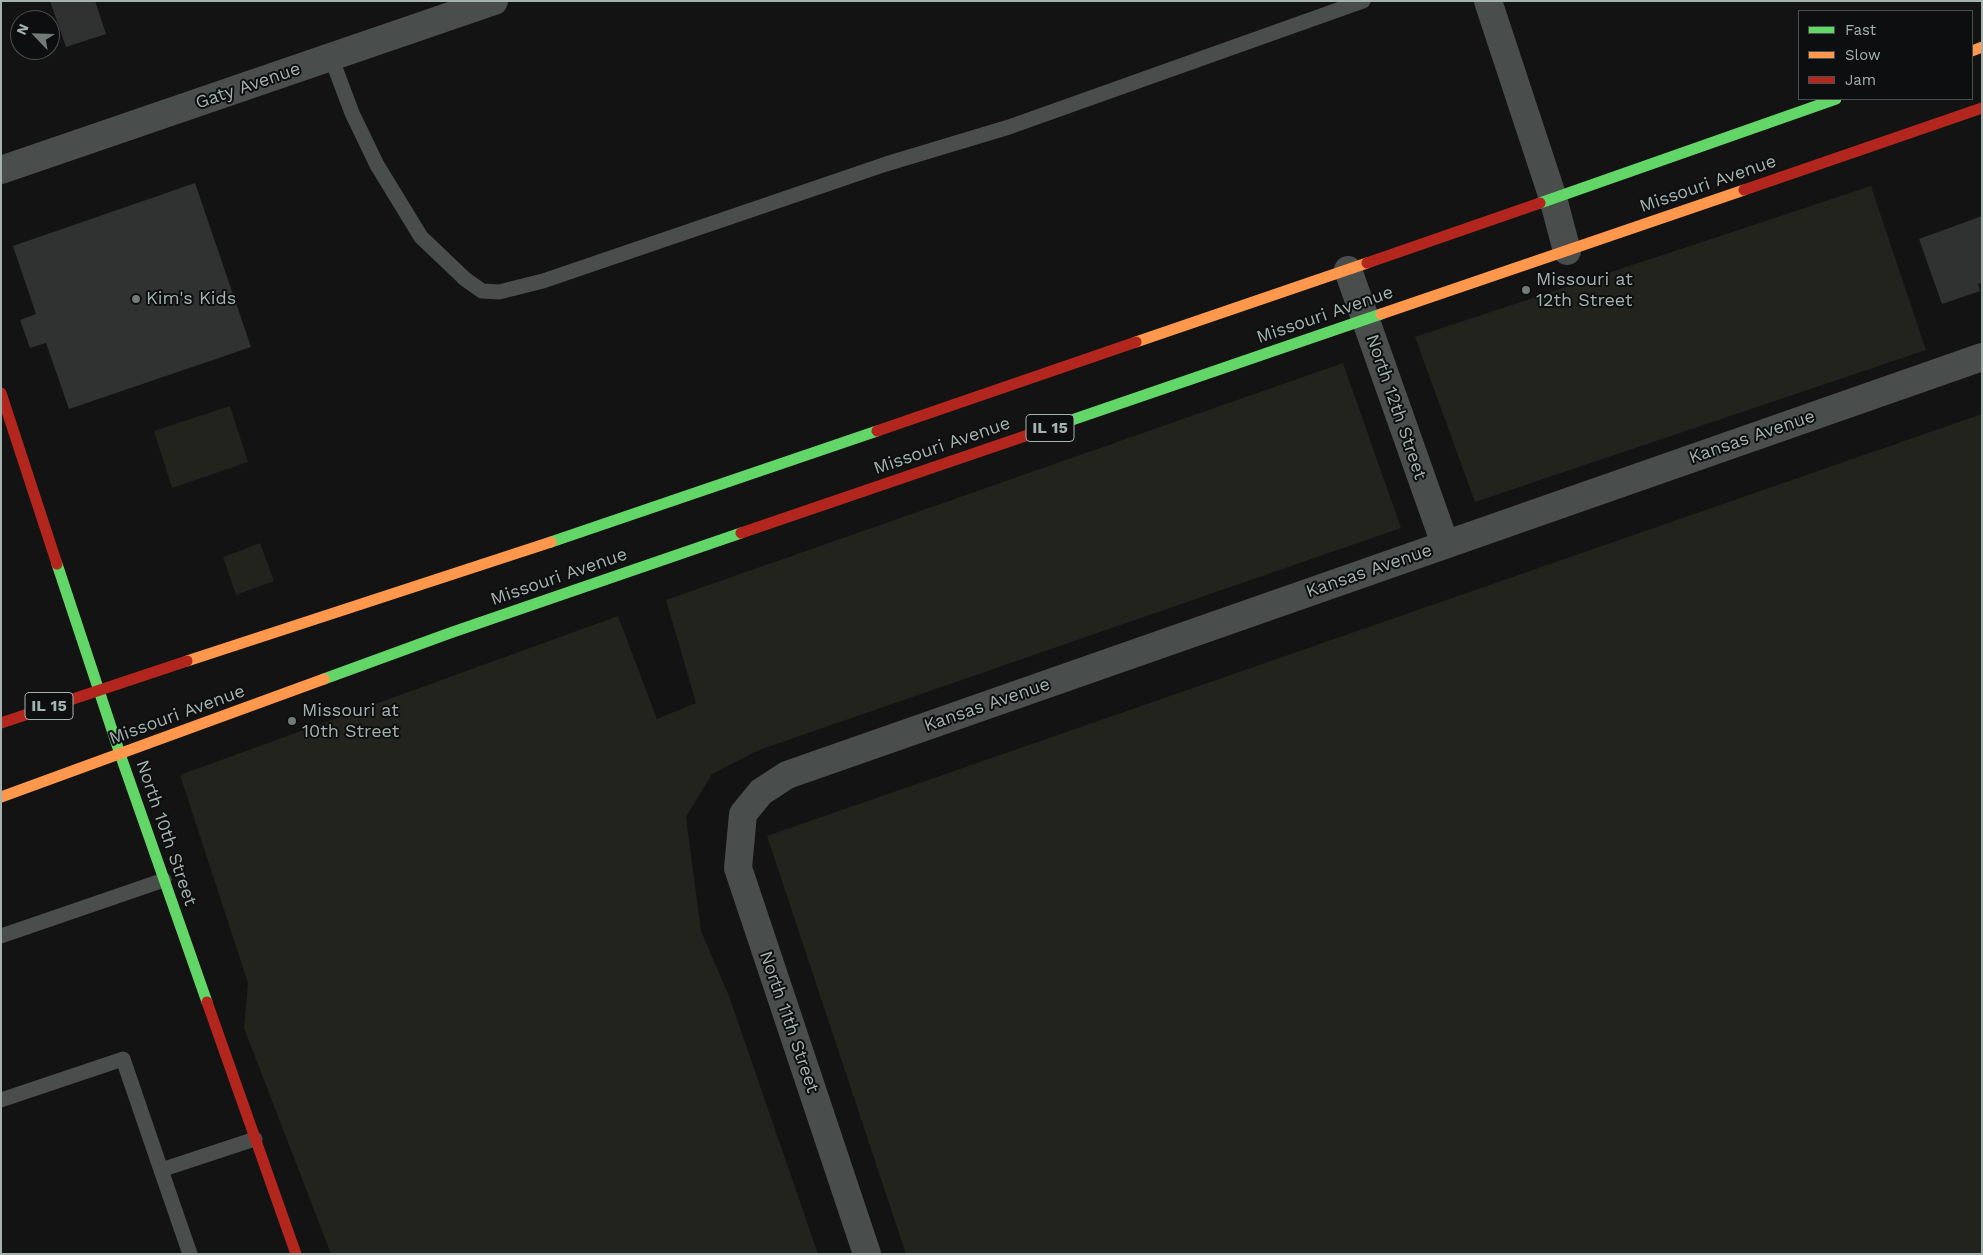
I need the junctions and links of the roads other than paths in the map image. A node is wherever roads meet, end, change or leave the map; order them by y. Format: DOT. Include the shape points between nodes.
graph roads {
  1 [pos="494,1"];
  2 [pos="1363,1"];
  3 [pos="1488,1"];
  4 [pos="331,57"];
  5 [pos="1833,100"];
  6 [pos="1982,108"];
  7 [pos="1,170"];
  8 [pos="1553,198"];
  9 [pos="1566,251"];
  10 [pos="1348,270"];
  11 [pos="1366,320"];
  12 [pos="1982,357"];
  13 [pos="1,393"];
  14 [pos="1444,544"];
  15 [pos="98,690"];
  16 [pos="1,723"];
  17 [pos="120,754"];
  18 [pos="761,792"];
  19 [pos="1,797"];
  20 [pos="164,880"];
  21 [pos="1,936"];
  22 [pos="1,1100"];
  23 [pos="255,1139"];
  24 [pos="161,1170"];
  25 [pos="190,1254"];
  26 [pos="296,1254"];
  27 [pos="867,1254"];
  1 -- 4 [label="street, Gaty Avenue"];
  2 -- 4 [label="lane" via="1009,127 886,164 552,278 500,292 482,291 465,280 421,237 377,165 352,113"];
  3 -- 8 [label="street"];
  4 -- 7 [label="street, Gaty Avenue"];
  5 -- 8 [label="main road, Missouri Avenue / IL 15"];
  6 -- 9 [label="main road, Missouri Avenue / IL 15"];
  8 -- 9 [label="street"];
  8 -- 10 [label="main road, Missouri Avenue / IL 15"];
  9 -- 11 [label="main road, Missouri Avenue / IL 15"];
  10 -- 11 [label="street, North 12th Street"];
  10 -- 15 [label="main road, Missouri Avenue / IL 15" via="459,573"];
  11 -- 14 [label="street, North 12th Street"];
  11 -- 17 [label="main road, Missouri Avenue / IL 15" via="450,633"];
  12 -- 14 [label="street, Kansas Avenue"];
  13 -- 15 [label="main road, North 10th Street"];
  14 -- 18 [label="street, Kansas Avenue" via="787,775"];
  15 -- 16 [label="main road, Missouri Avenue / IL 15"];
  15 -- 17 [label="main road, North 10th Street"];
  17 -- 19 [label="main road, Missouri Avenue"];
  17 -- 20 [label="main road, North 10th Street"];
  18 -- 27 [label="street, North 11th Street" via="743,814 738,868"];
  20 -- 21 [label="lane"];
  20 -- 23 [label="main road, North 10th Street"];
  22 -- 24 [label="lane" via="123,1059"];
  23 -- 24 [label="lane"];
  23 -- 26 [label="main road, North 10th Street"];
  24 -- 25 [label="lane"];
}
